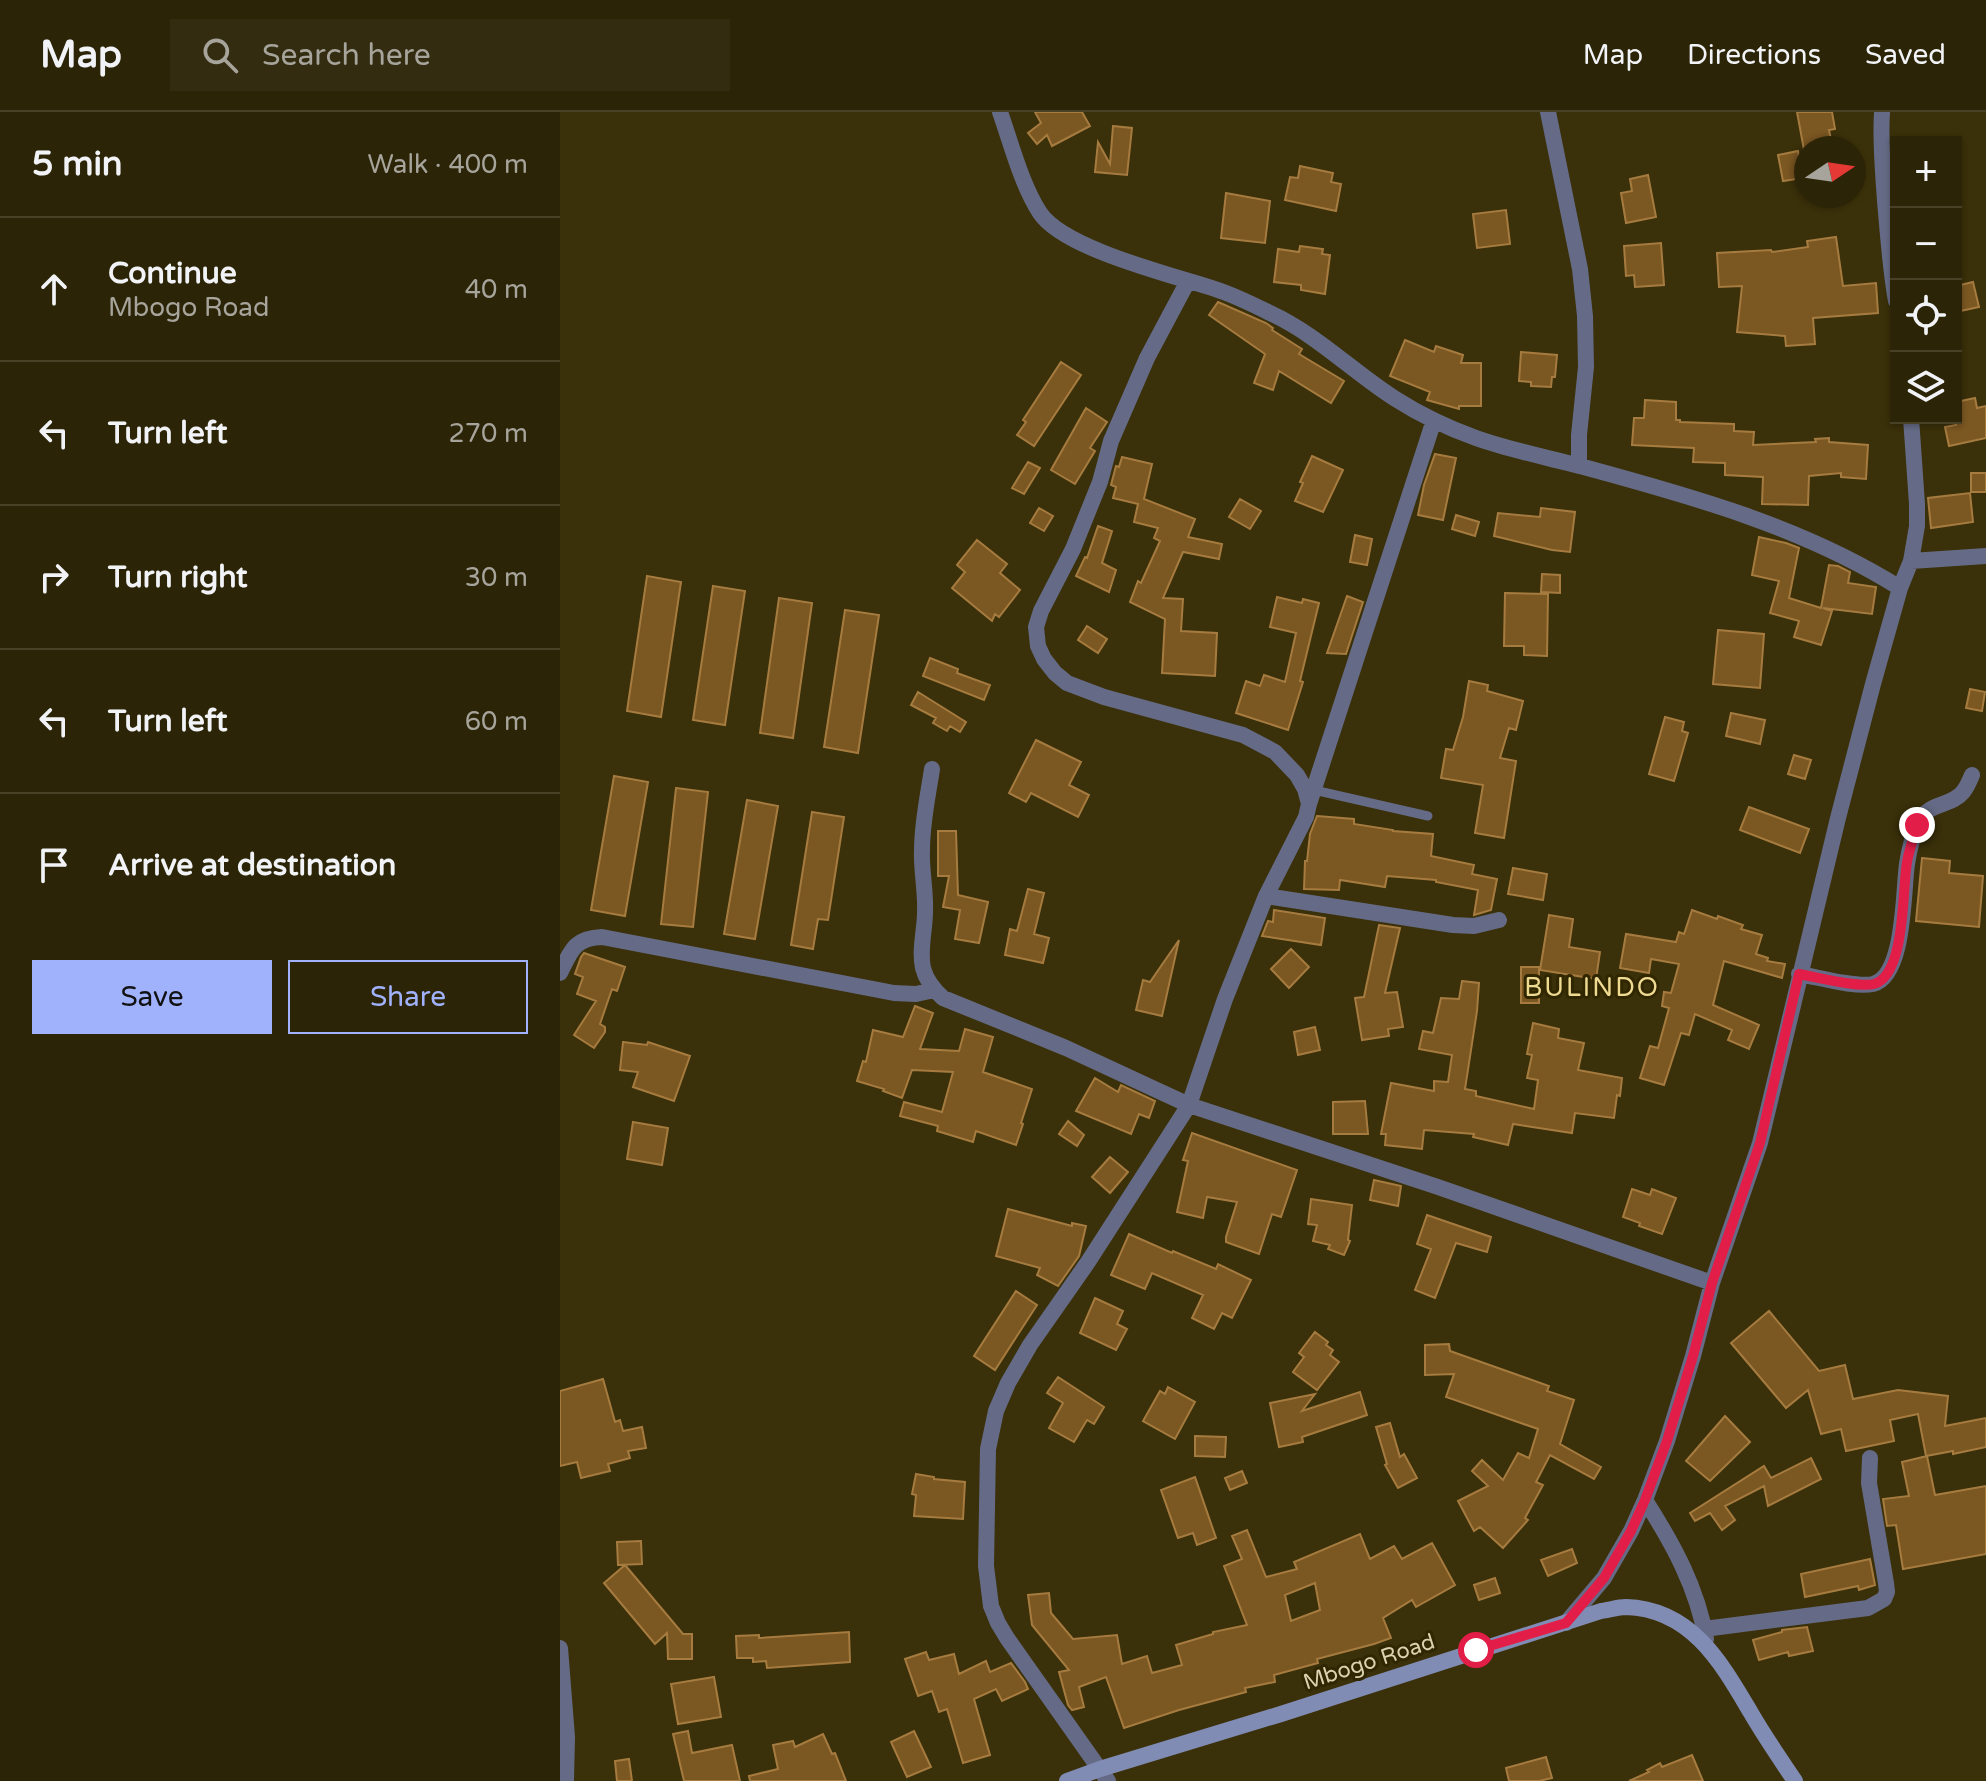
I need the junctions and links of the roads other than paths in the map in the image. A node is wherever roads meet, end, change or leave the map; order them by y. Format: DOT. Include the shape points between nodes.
graph roads {
  1 [pos="1000,112"];
  2 [pos="1548,112"];
  3 [pos="1882,112"];
  4 [pos="1892,280"];
  5 [pos="1188,281"];
  6 [pos="1434,420"];
  7 [pos="1911,424"];
  8 [pos="1579,466"];
  9 [pos="1986,556"];
  10 [pos="1911,561"];
  11 [pos="1900,588"];
  12 [pos="932,769"];
  13 [pos="1972,775"];
  14 [pos="1312,797"];
  15 [pos="1428,816"];
  16 [pos="1266,896"];
  17 [pos="1499,920"];
  18 [pos="560,973"];
  19 [pos="1799,974"];
  20 [pos="934,990"];
  21 [pos="1189,1105"];
  22 [pos="1712,1283"];
  23 [pos="1870,1458"];
  24 [pos="1645,1500"];
  25 [pos="1566,1623"];
  26 [pos="1705,1636"];
  27 [pos="560,1648"];
  28 [pos="1104,1775"];
  29 [pos="566,1781"];
  30 [pos="1067,1781"];
  31 [pos="1795,1781"];
  1 -- 5 [label="street" via="1032,197 1052,227"];
  2 -- 8 [label="street" via="1585,316"];
  3 -- 4 [label="street"];
  5 -- 6 [label="street" via="1282,318"];
  5 -- 14 [label="street" via="1147,358 1073,549 1041,611 1038,646 1067,683 1243,735 1275,752"];
  6 -- 8 [label="street" via="1475,438"];
  6 -- 14 [label="street"];
  7 -- 10 [label="street" via="1917,526"];
  8 -- 11 [label="street" via="1767,522"];
  9 -- 10 [label="street"];
  10 -- 11 [label="street"];
  11 -- 19 [label="street"];
  12 -- 20 [label="street" via="921,853 923,967"];
  13 -- 19 [label="street" via="1964,792 1927,809 1917,825 1907,860 1899,946 1886,977 1875,984 1859,984"];
  14 -- 15 [label="lane"];
  14 -- 16 [label="street"];
  16 -- 17 [label="street" via="1453,925"];
  16 -- 21 [label="street"];
  18 -- 20 [label="street" via="580,941 602,937 894,993"];
  19 -- 22 [label="street" via="1760,1143"];
  20 -- 21 [label="street"];
  21 -- 22 [label="street"];
  21 -- 28 [label="street" via="1030,1345 996,1411 988,1449 986,1566 991,1606 1007,1638"];
  22 -- 24 [label="street"];
  23 -- 26 [label="street" via="1884,1599 1868,1608"];
  24 -- 25 [label="street" via="1604,1578"];
  24 -- 26 [label="street" via="1684,1568"];
  25 -- 26 [label="main road, Mbogo Road" via="1625,1607 1650,1611"];
  25 -- 28 [label="main road, Mbogo Road"];
  26 -- 31 [label="main road, Mbogo Road"];
  27 -- 29 [label="street"];
  28 -- 30 [label="main road, Mbogo Road"];
}
